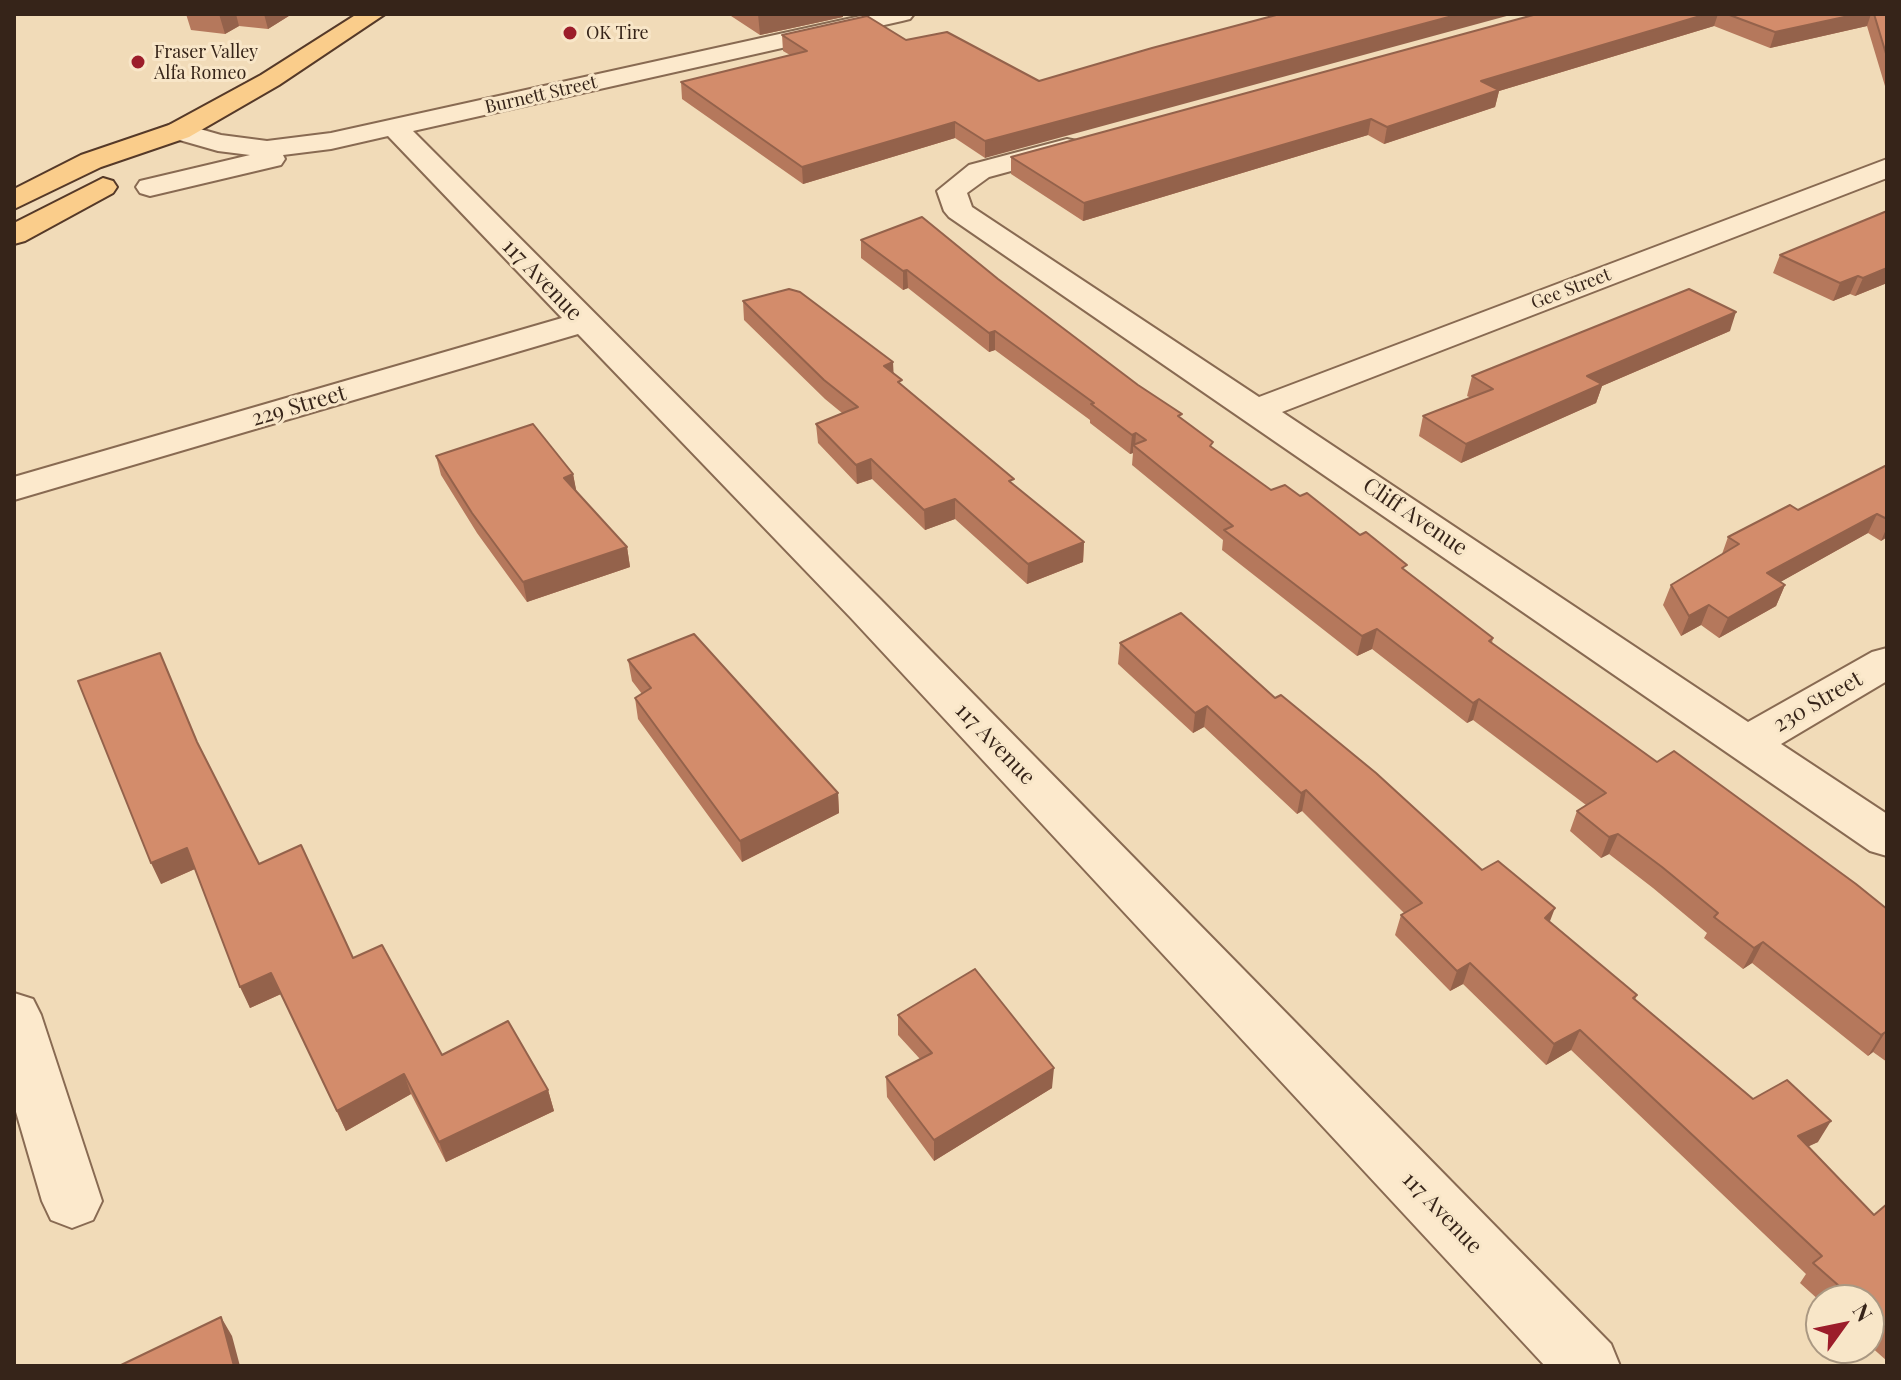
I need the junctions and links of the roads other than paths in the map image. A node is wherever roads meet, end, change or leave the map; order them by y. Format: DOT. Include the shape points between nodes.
graph roads {
  1 [pos="373,14"];
  2 [pos="902,14"];
  3 [pos="395,128"];
  4 [pos="179,131"];
  5 [pos="331,141"];
  6 [pos="1085,142"];
  7 [pos="1887,168"];
  8 [pos="150,187"];
  9 [pos="14,200"];
  10 [pos="14,235"];
  11 [pos="583,322"];
  12 [pos="1256,410"];
  13 [pos="14,489"];
  14 [pos="1887,662"];
  15 [pos="1749,742"];
  16 [pos="1887,838"];
  17 [pos="14,1015"];
  18 [pos="72,1201"];
  19 [pos="1588,1366"];
  1 -- 4 [label="main road"];
  2 -- 3 [label="street, Burnett Street"];
  3 -- 5 [label="street, Burnett Street"];
  3 -- 11 [label="street, 117 Avenue"];
  4 -- 5 [label="street, Burnett Street" via="267,149"];
  4 -- 9 [label="main road" via="91,161"];
  4 -- 10 [label="main road" via="136,169"];
  5 -- 8 [label="street"];
  6 -- 12 [label="street, Cliff Avenue" via="979,171 952,191 959,211"];
  7 -- 12 [label="street, Gee Street"];
  11 -- 13 [label="street, 229 Street"];
  11 -- 19 [label="street, 117 Avenue" via="888,632"];
  12 -- 15 [label="street, Cliff Avenue"];
  14 -- 15 [label="street, 230 Street"];
  15 -- 16 [label="street, Cliff Avenue"];
  17 -- 18 [label="street"];
}
